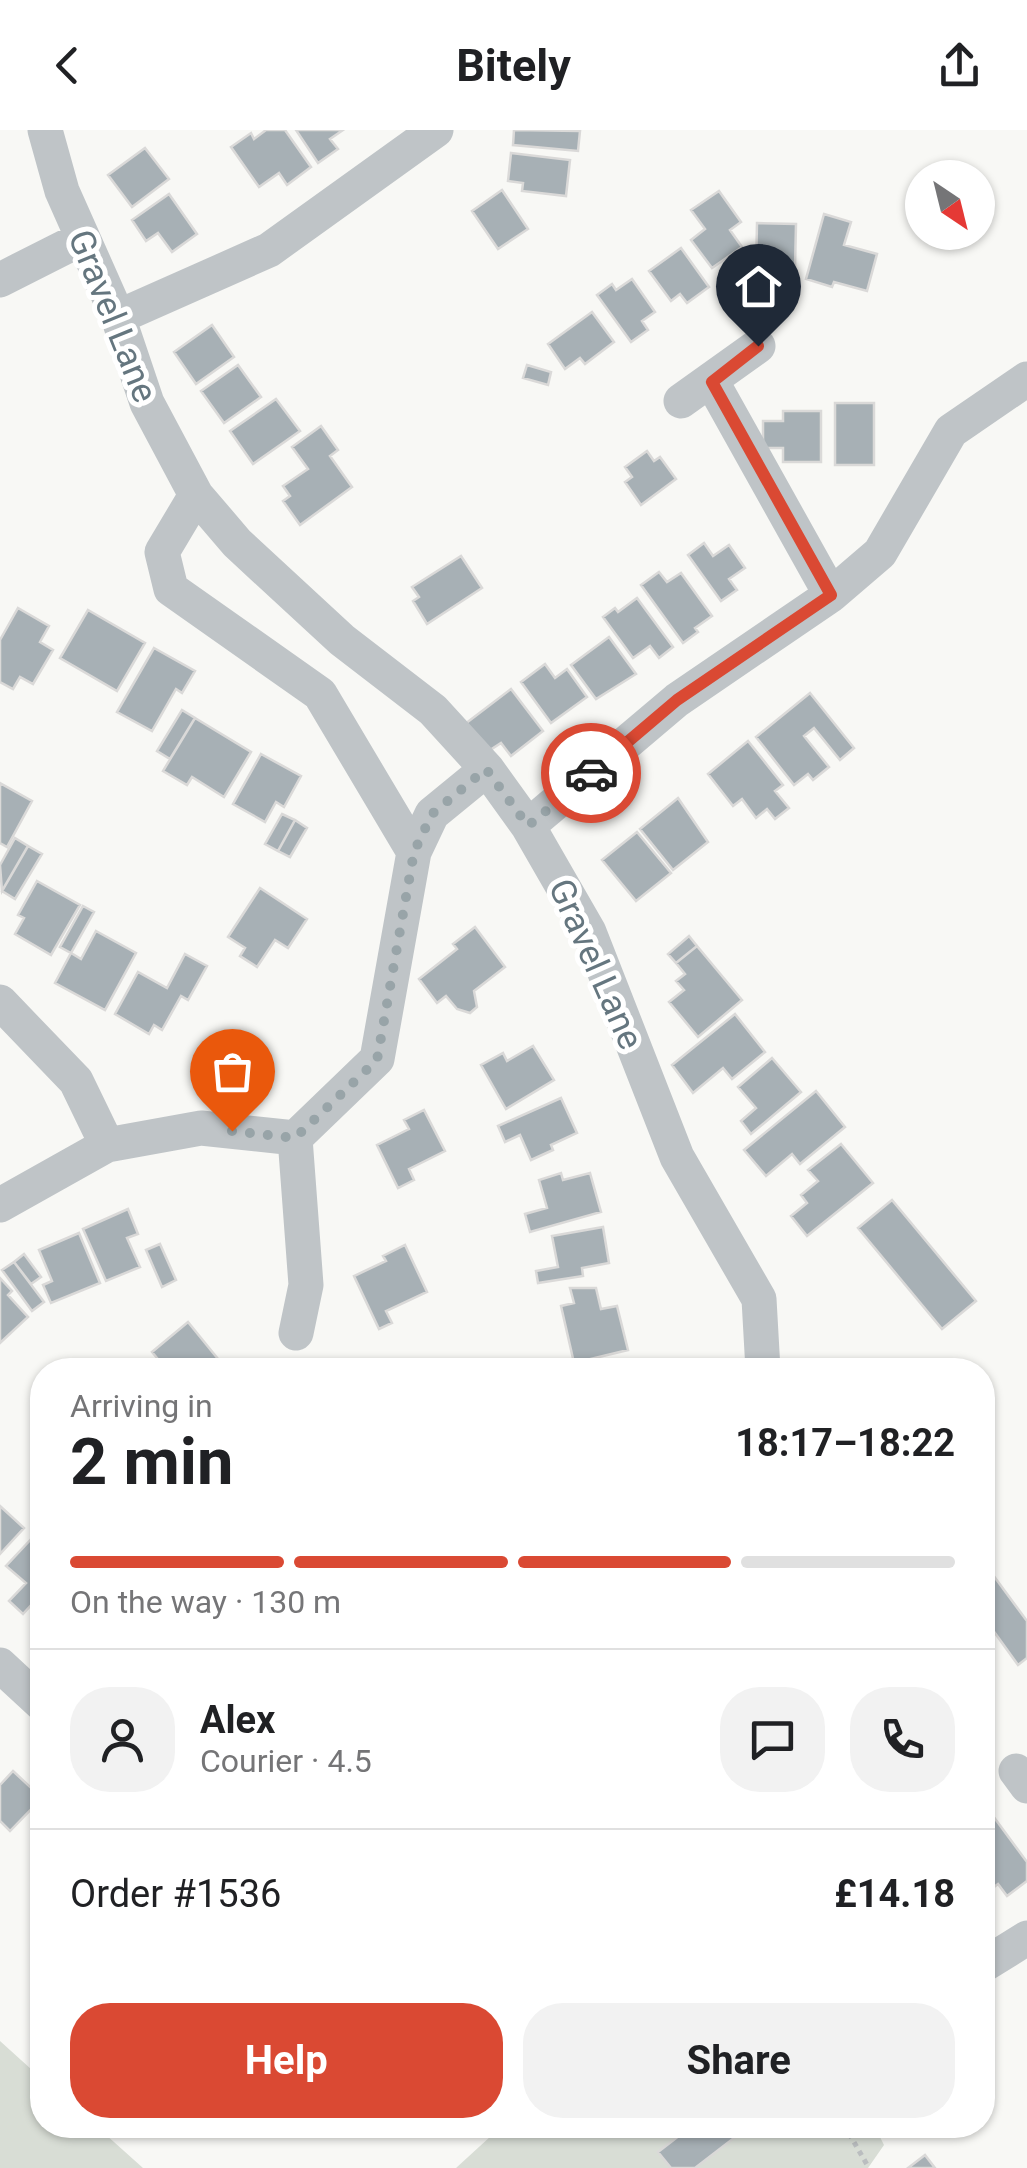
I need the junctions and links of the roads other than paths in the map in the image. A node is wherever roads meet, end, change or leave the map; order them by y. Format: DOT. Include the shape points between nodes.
graph roads {
  1 [pos="45,130"];
  2 [pos="436,130"];
  3 [pos="81,239"];
  4 [pos="0,280"];
  5 [pos="118,317"];
  6 [pos="758,346"];
  7 [pos="1027,379"];
  8 [pos="712,382"];
  9 [pos="682,402"];
  10 [pos="196,495"];
  11 [pos="831,595"];
  12 [pos="486,769"];
  13 [pos="528,826"];
  14 [pos="414,852"];
  15 [pos="0,1002"];
  16 [pos="295,1138"];
  17 [pos="107,1145"];
  18 [pos="0,1205"];
  19 [pos="296,1333"];
  20 [pos="762,1358"];
  21 [pos="0,1665"];
  22 [pos="30,1693"];
  23 [pos="1027,1938"];
  24 [pos="995,1958"];
  1 -- 3 [label="street, Gravel Lane"];
  2 -- 5 [label="street" via="269,250"];
  3 -- 4 [label="street"];
  3 -- 5 [label="street, Gravel Lane"];
  5 -- 10 [label="street, Gravel Lane" via="147,404"];
  6 -- 8 [label="street"];
  7 -- 11 [label="street" via="952,431 880,554"];
  8 -- 9 [label="street"];
  8 -- 11 [label="street"];
  10 -- 12 [label="street, Gravel Lane" via="342,640 433,710"];
  10 -- 14 [label="street" via="162,552 171,589 320,694"];
  11 -- 13 [label="street" via="677,700"];
  12 -- 13 [label="street, Gravel Lane"];
  12 -- 14 [label="street" via="432,814"];
  13 -- 20 [label="street, Gravel Lane" via="589,932 677,1157 759,1300"];
  14 -- 16 [label="street" via="377,1060"];
  15 -- 17 [label="street" via="76,1081"];
  16 -- 17 [label="street" via="201,1128"];
  16 -- 19 [label="street" via="306,1285"];
  17 -- 18 [label="street"];
  21 -- 22 [label="street"];
  23 -- 24 [label="street"];
}
